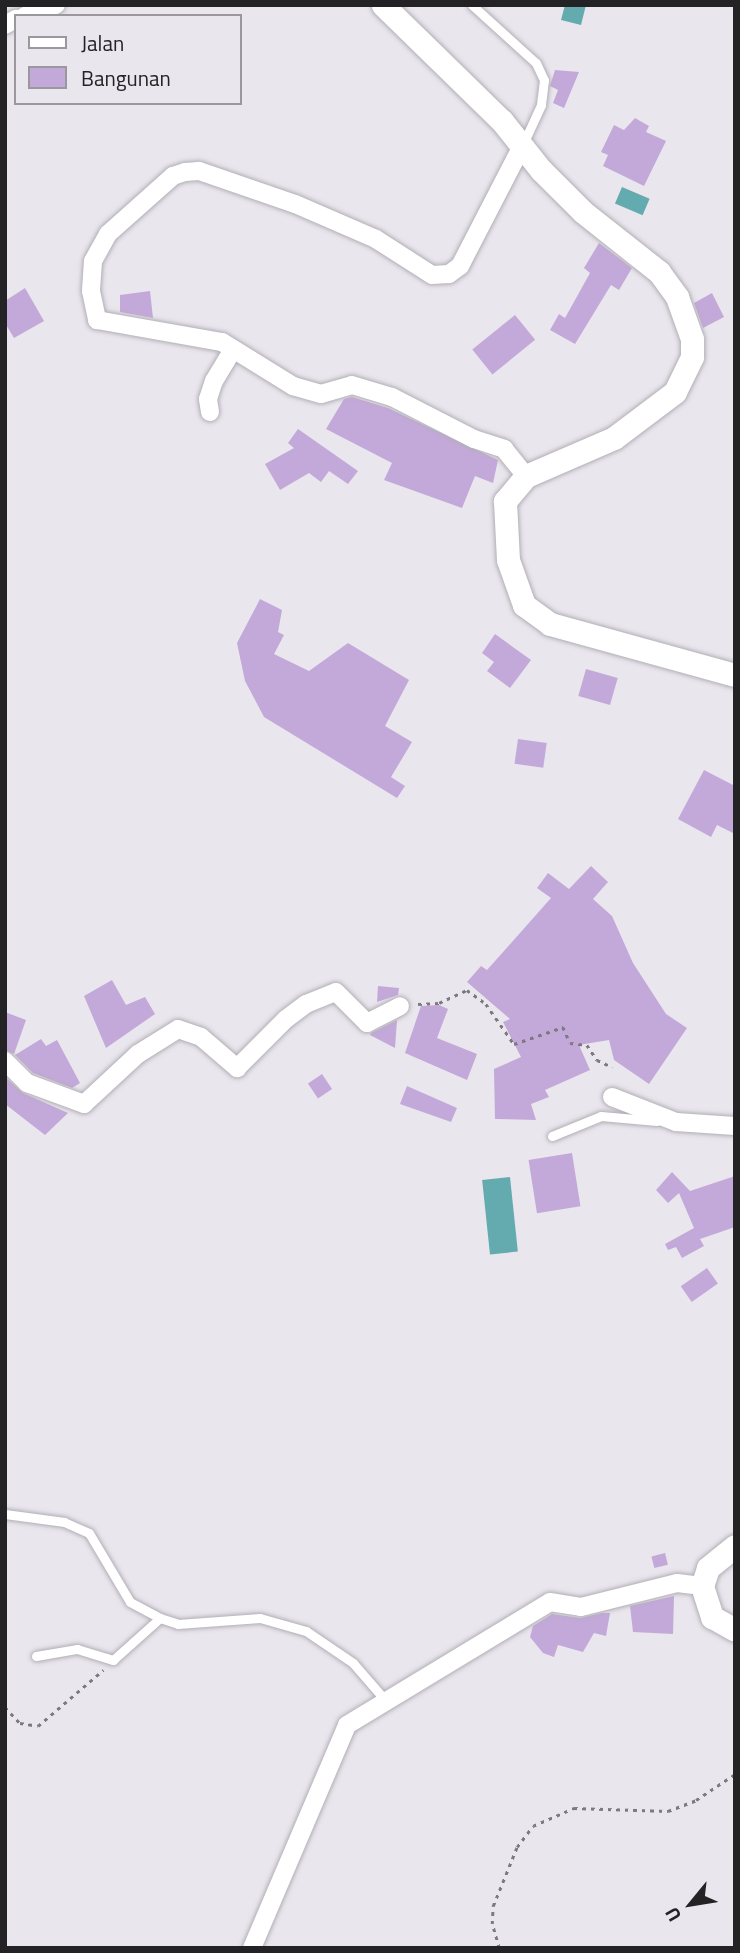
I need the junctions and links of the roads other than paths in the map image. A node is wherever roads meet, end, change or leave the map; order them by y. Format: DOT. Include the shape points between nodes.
graph roads {
  1 [pos="56,5"];
  2 [pos="383,5"];
  3 [pos="472,5"];
  4 [pos="31,14"];
  5 [pos="522,146"];
  6 [pos="233,349"];
  7 [pos="210,412"];
  8 [pos="526,476"];
  9 [pos="735,675"];
  10 [pos="400,1006"];
  11 [pos="5,1061"];
  12 [pos="612,1097"];
  13 [pos="676,1122"];
  14 [pos="735,1126"];
  15 [pos="552,1136"];
  16 [pos="5,1514"];
  17 [pos="735,1546"];
  18 [pos="702,1586"];
  19 [pos="160,1618"];
  20 [pos="735,1630"];
  21 [pos="36,1656"];
  22 [pos="385,1700"];
  23 [pos="252,1948"];
  1 -- 4 [label="street"];
  2 -- 5 [label="street"];
  3 -- 5 [label="lane" via="536,63 544,80 541,105"];
  5 -- 6 [label="street" via="460,266 442,276 411,264 376,239 295,204 199,171 173,176 108,234 93,261 90,291 97,320 192,334"];
  5 -- 8 [label="street" via="583,212 659,272 677,296 692,339 685,375 665,400 614,438"];
  6 -- 7 [label="street" via="214,381 208,399"];
  6 -- 8 [label="street" via="293,386 321,394 352,385 393,397 474,439 504,449"];
  8 -- 9 [label="street" via="505,501 503,528 512,581 524,605 550,624"];
  10 -- 11 [label="street" via="367,1023 335,992 286,1019 244,1066 237,1068 201,1037 178,1029 138,1054 84,1104 27,1083"];
  12 -- 13 [label="street"];
  13 -- 14 [label="street"];
  13 -- 15 [label="lane" via="611,1115"];
  16 -- 19 [label="lane" via="64,1522 89,1533 130,1601"];
  17 -- 18 [label="street" via="708,1568"];
  18 -- 20 [label="street" via="712,1617"];
  18 -- 22 [label="street" via="677,1583 581,1607 550,1602"];
  19 -- 21 [label="lane" via="114,1660 77,1649"];
  19 -- 22 [label="lane" via="178,1624 260,1618 306,1631 353,1663"];
  22 -- 23 [label="street" via="341,1731"];
}
